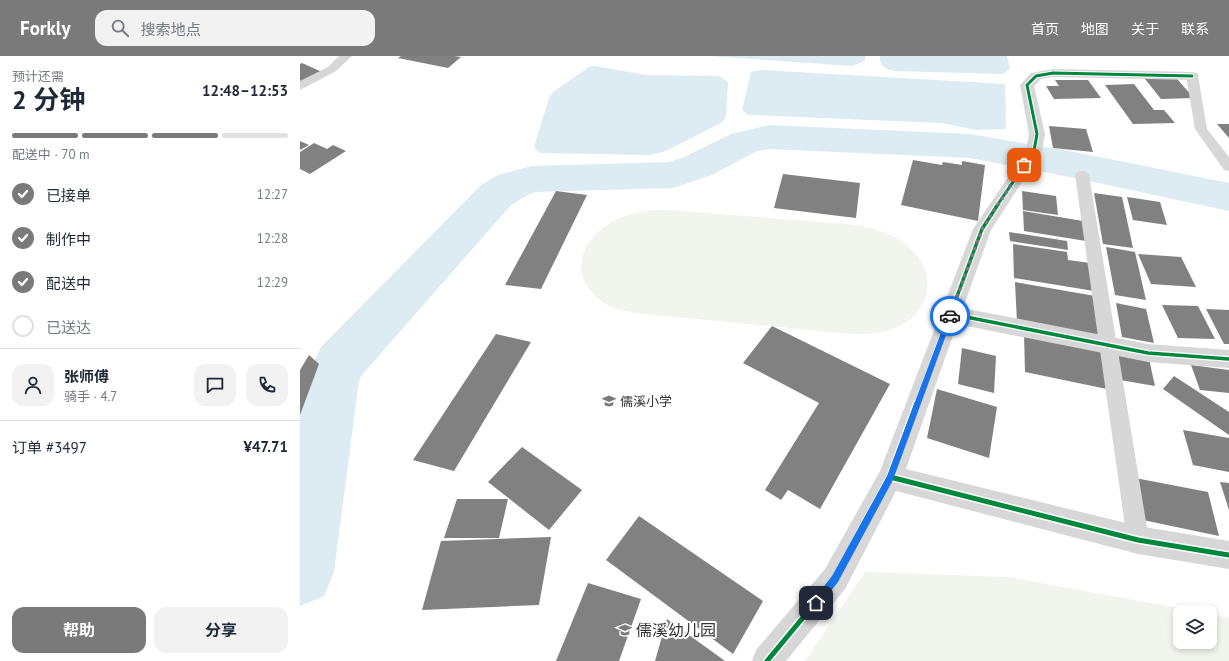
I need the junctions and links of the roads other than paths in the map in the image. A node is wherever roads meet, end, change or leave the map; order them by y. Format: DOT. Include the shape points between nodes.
graph roads {
  1 [pos="346,56"];
  2 [pos="1192,76"];
  3 [pos="300,86"];
  4 [pos="1229,166"];
  5 [pos="1082,175"];
  6 [pos="951,314"];
  7 [pos="1109,345"];
  8 [pos="1229,359"];
  9 [pos="890,478"];
  10 [pos="1138,540"];
  11 [pos="1229,555"];
  12 [pos="767,661"];
  1 -- 3 [label="lane" via="332,69"];
  2 -- 4 [label="lane" via="1201,129"];
  2 -- 6 [label="street" via="1054,73 1036,76 1027,85 1037,134 1029,158 982,229"];
  5 -- 7 [label="lane"];
  6 -- 7 [label="street"];
  6 -- 9 [label="street"];
  7 -- 8 [label="street" via="1148,353"];
  7 -- 10 [label="lane"];
  9 -- 10 [label="street"];
  9 -- 12 [label="street" via="835,579"];
  10 -- 11 [label="street"];
}
